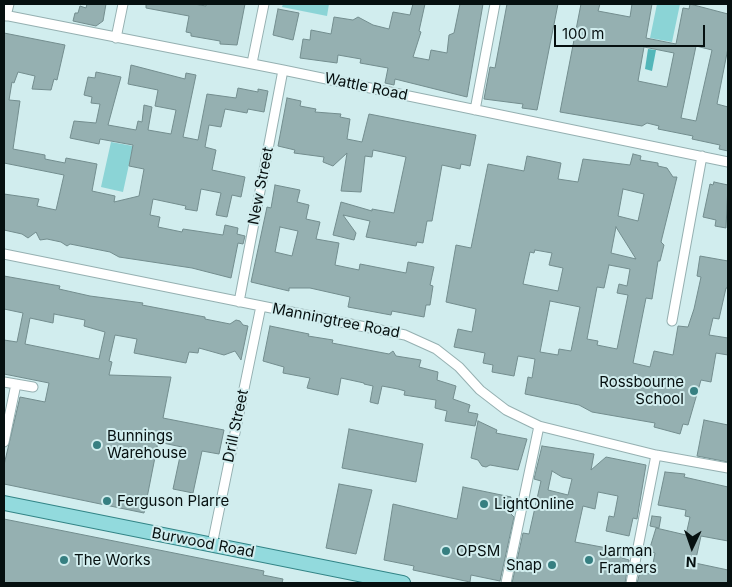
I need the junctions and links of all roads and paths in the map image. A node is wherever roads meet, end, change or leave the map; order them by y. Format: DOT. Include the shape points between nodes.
graph roads {
  1 [pos="8,4"];
  2 [pos="123,4"];
  3 [pos="264,4"];
  4 [pos="496,4"];
  5 [pos="5,15"];
  6 [pos="116,38"];
  7 [pos="252,63"];
  8 [pos="283,70"];
  9 [pos="475,110"];
  10 [pos="702,156"];
  11 [pos="728,162"];
  12 [pos="4,254"];
  13 [pos="239,302"];
  14 [pos="261,306"];
  15 [pos="672,321"];
  16 [pos="4,382"];
  17 [pos="16,384"];
  18 [pos="32,388"];
  19 [pos="539,426"];
  20 [pos="4,442"];
  21 [pos="656,455"];
  22 [pos="728,468"];
  23 [pos="4,503"];
  24 [pos="212,545"];
  25 [pos="361,579"];
  26 [pos="403,583"];
  27 [pos="506,583"];
  28 [pos="631,583"];
  1 -- 5 [label="street"];
  2 -- 6 [label="street"];
  3 -- 7 [label="street"];
  4 -- 9 [label="street"];
  5 -- 6 [label="street, Wattle Road"];
  6 -- 7 [label="street, Wattle Road"];
  7 -- 8 [label="street, Wattle Road"];
  8 -- 9 [label="street, Wattle Road"];
  8 -- 13 [label="street, New Street"];
  9 -- 10 [label="street, Wattle Road"];
  10 -- 11 [label="street, Wattle Road"];
  10 -- 15 [label="street"];
  12 -- 13 [label="street, Manningtree Road"];
  13 -- 14 [label="street, Manningtree Road"];
  14 -- 19 [label="street, Manningtree Road" via="405,335 436,349 506,410"];
  14 -- 24 [label="street, Drill Street"];
  16 -- 17 [label="street"];
  17 -- 18 [label="street"];
  17 -- 20 [label="street"];
  19 -- 21 [label="street, Manningtree Road"];
  19 -- 27 [label="street"];
  21 -- 22 [label="street, Manningtree Road"];
  21 -- 28 [label="street"];
  23 -- 24 [label="main road, Burwood Road"];
  24 -- 25 [label="main road, Burwood Road"];
  25 -- 26 [label="main road, Burwood Road"];
}
